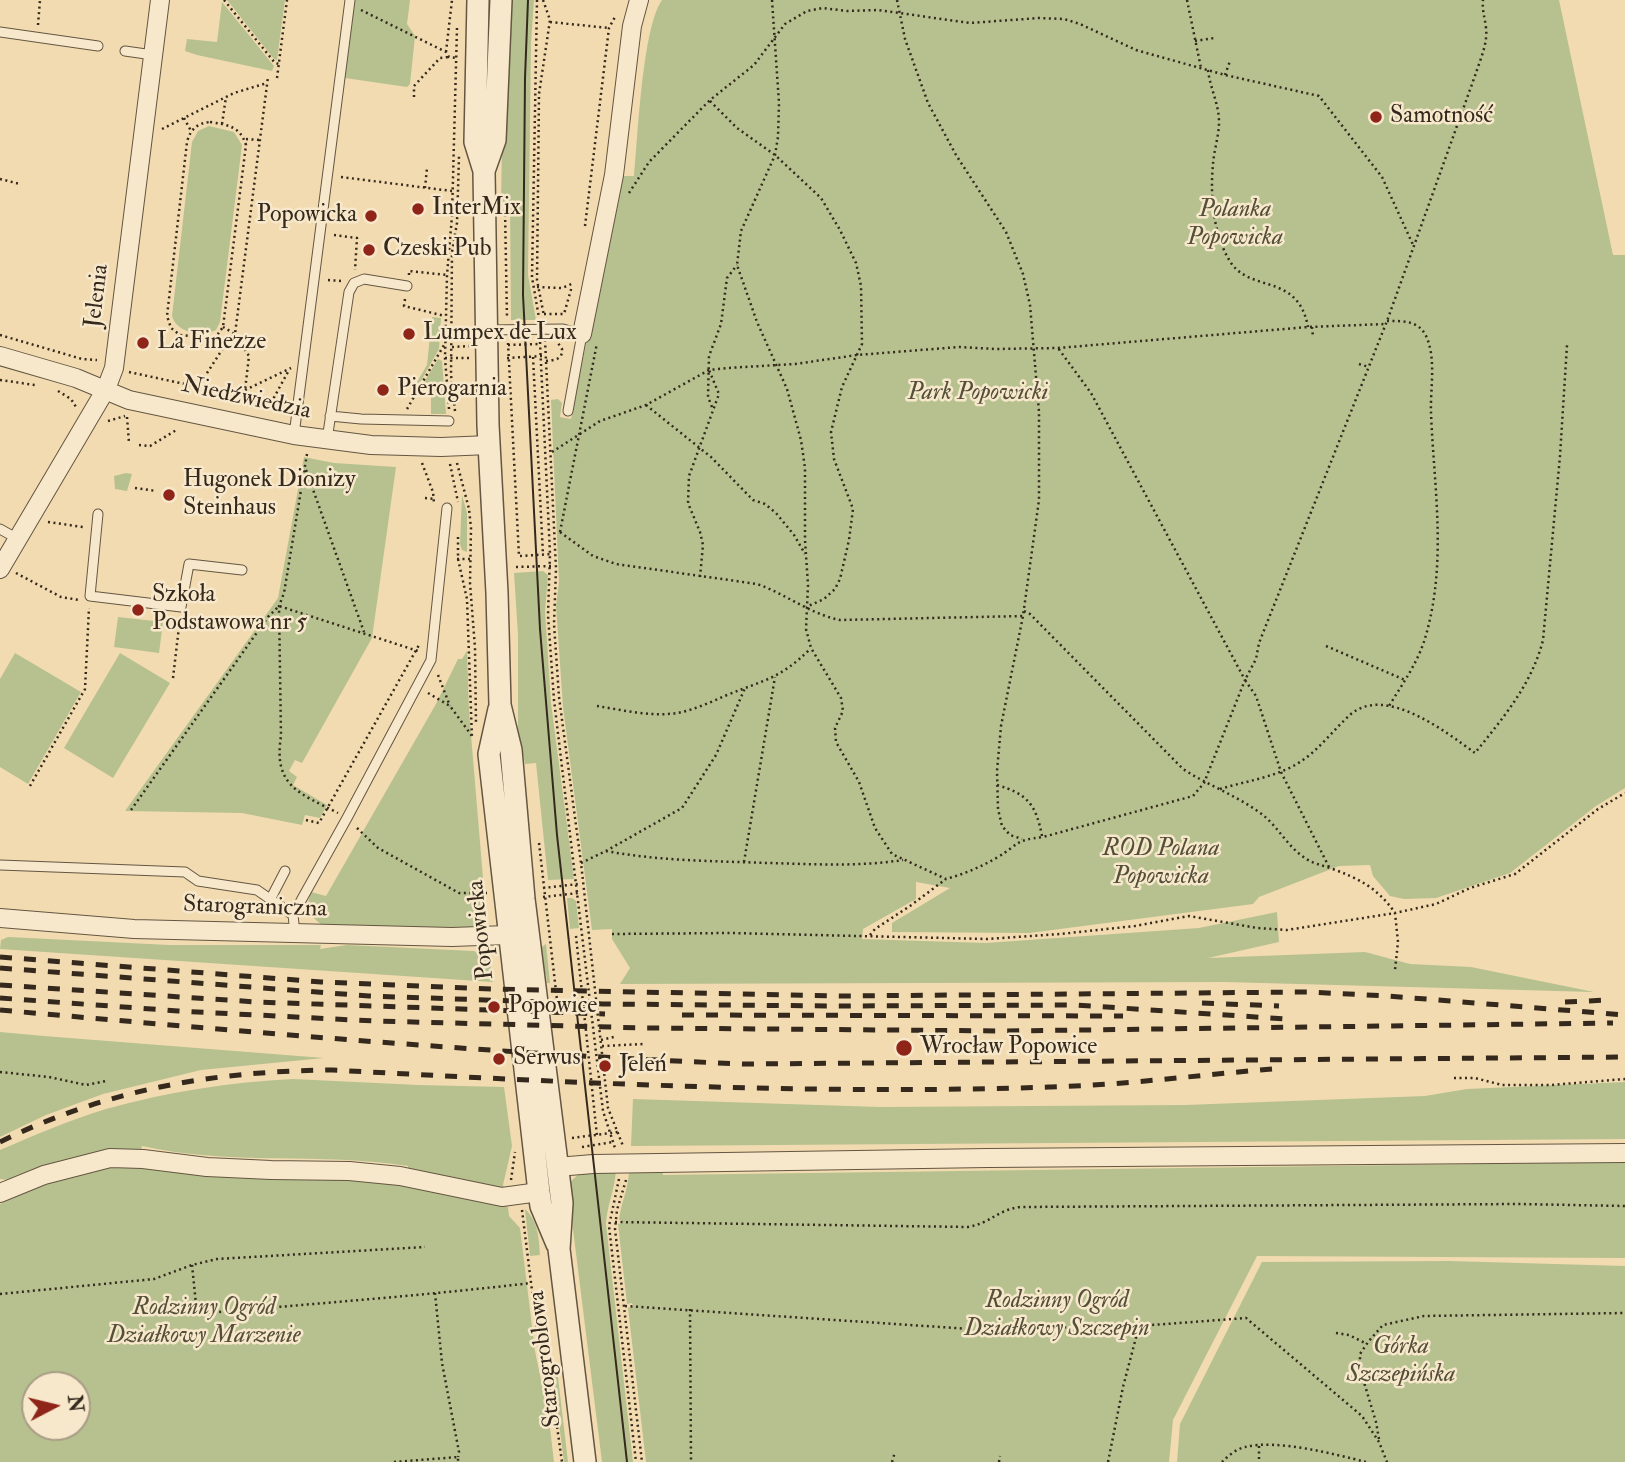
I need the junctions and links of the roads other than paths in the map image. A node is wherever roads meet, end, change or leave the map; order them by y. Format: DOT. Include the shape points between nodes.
graph roads {
  1 [pos="160,0"];
  2 [pos="478,0"];
  3 [pos="502,0"];
  4 [pos="639,0"];
  5 [pos="349,2"];
  6 [pos="0,32"];
  7 [pos="98,47"];
  8 [pos="125,51"];
  9 [pos="153,55"];
  10 [pos="484,171"];
  11 [pos="407,286"];
  12 [pos="486,330"];
  13 [pos="591,333"];
  14 [pos="0,356"];
  15 [pos="106,389"];
  16 [pos="568,411"];
  17 [pos="330,415"];
  18 [pos="449,421"];
  19 [pos="294,435"];
  20 [pos="327,440"];
  21 [pos="489,444"];
  22 [pos="447,508"];
  23 [pos="97,514"];
  24 [pos="0,529"];
  25 [pos="18,539"];
  26 [pos="1,567"];
  27 [pos="242,570"];
  28 [pos="499,705"];
  29 [pos="0,865"];
  30 [pos="285,871"];
  31 [pos="271,898"];
  32 [pos="0,918"];
  33 [pos="294,924"];
  34 [pos="508,935"];
  35 [pos="1625,1153"];
  36 [pos="557,1167"];
  37 [pos="539,1192"];
  38 [pos="0,1193"];
  39 [pos="559,1249"];
  40 [pos="585,1462"];
  1 -- 9 [label="street, Jelenia"];
  2 -- 10 [label="street, Popowicka" via="475,142"];
  3 -- 10 [label="street, Popowicka" via="495,140"];
  4 -- 13 [label="street"];
  5 -- 19 [label="lane"];
  6 -- 7 [label="lane"];
  8 -- 9 [label="lane"];
  9 -- 15 [label="street, Jelenia" via="114,368"];
  10 -- 12 [label="street, Popowicka"];
  11 -- 17 [label="lane" via="364,279 354,283"];
  12 -- 13 [label="lane"];
  12 -- 21 [label="street, Popowicka"];
  13 -- 16 [label="lane"];
  14 -- 15 [label="street, Niedźwiedzia"];
  15 -- 19 [label="street, Niedźwiedzia" via="129,400"];
  15 -- 25 [label="street, Jelenia"];
  17 -- 18 [label="lane"];
  17 -- 20 [label="lane"];
  19 -- 20 [label="street, Niedźwiedzia"];
  20 -- 21 [label="street, Niedźwiedzia" via="453,450"];
  21 -- 28 [label="street, Popowicka"];
  22 -- 33 [label="lane" via="430,660"];
  23 -- 27 [label="lane" via="90,599 181,607 189,564"];
  24 -- 25 [label="lane"];
  25 -- 26 [label="street, Jelenia"];
  28 -- 34 [label="street, Popowicka" via="489,754"];
  28 -- 36 [label="street, Popowicka" via="511,750"];
  29 -- 31 [label="lane" via="186,872 198,881 257,890"];
  30 -- 31 [label="lane"];
  31 -- 33 [label="lane"];
  32 -- 33 [label="street, Starograniczna" via="134,929"];
  33 -- 34 [label="street, Starograniczna" via="478,938"];
  34 -- 37 [label="street, Popowicka"];
  35 -- 36 [label="street"];
  36 -- 39 [label="street, Starogroblowa" via="562,1203"];
  37 -- 38 [label="street" via="502,1198 400,1176 110,1158 44,1175"];
  37 -- 39 [label="street, Starogroblowa"];
  39 -- 40 [label="street, Starogroblowa"];
}
